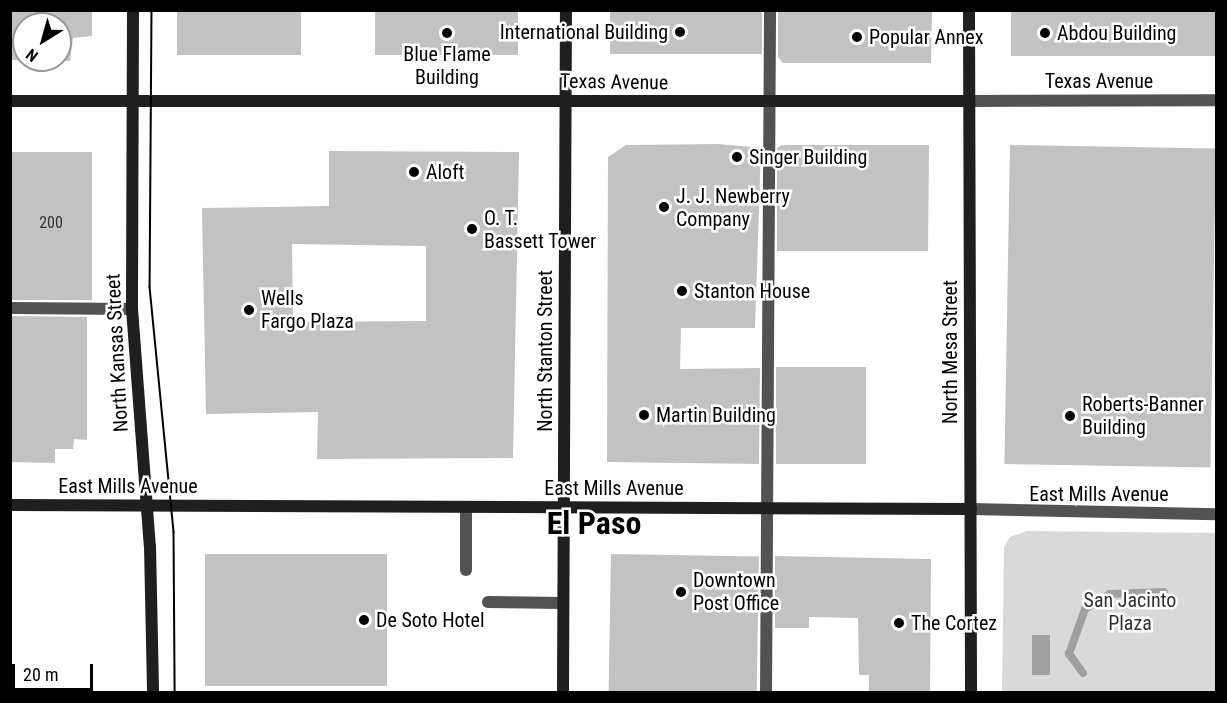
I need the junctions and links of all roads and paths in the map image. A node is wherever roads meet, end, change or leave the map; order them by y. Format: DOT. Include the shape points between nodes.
graph roads {
  1 [pos="133,10"];
  2 [pos="566,10"];
  3 [pos="770,10"];
  4 [pos="969,10"];
  5 [pos="565,100"];
  6 [pos="1216,100"];
  7 [pos="10,101"];
  8 [pos="969,101"];
  9 [pos="131,102"];
  10 [pos="772,104"];
  11 [pos="10,308"];
  12 [pos="132,309"];
  13 [pos="10,506"];
  14 [pos="146,506"];
  15 [pos="466,507"];
  16 [pos="564,507"];
  17 [pos="768,507"];
  18 [pos="971,509"];
  19 [pos="1216,514"];
  20 [pos="466,570"];
  21 [pos="488,602"];
  22 [pos="563,603"];
  23 [pos="153,693"];
  24 [pos="563,693"];
  25 [pos="766,693"];
  26 [pos="971,693"];
  1 -- 9 [label="street, North Kansas Street"];
  2 -- 5 [label="street, North Stanton Street"];
  3 -- 10 [label="street"];
  4 -- 8 [label="street, North Mesa Street"];
  5 -- 9 [label="street, Texas Avenue"];
  5 -- 10 [label="street, Texas Avenue"];
  5 -- 16 [label="street, North Stanton Street"];
  6 -- 8 [label="street, Texas Avenue"];
  7 -- 9 [label="street, Texas Avenue"];
  8 -- 10 [label="street, Texas Avenue"];
  8 -- 18 [label="street, North Mesa Street"];
  9 -- 12 [label="street, North Kansas Street"];
  10 -- 17 [label="street"];
  11 -- 12 [label="street"];
  12 -- 14 [label="street, North Kansas Street"];
  13 -- 14 [label="street, East Mills Avenue"];
  14 -- 15 [label="street, East Mills Avenue"];
  14 -- 23 [label="street, North Kansas Street"];
  15 -- 16 [label="street, East Mills Avenue"];
  15 -- 20 [label="street"];
  16 -- 17 [label="street, East Mills Avenue"];
  16 -- 22 [label="street, North Stanton Street"];
  17 -- 18 [label="street, East Mills Avenue"];
  17 -- 25 [label="street"];
  18 -- 19 [label="street, East Mills Avenue"];
  18 -- 26 [label="street, North Mesa Street"];
  21 -- 22 [label="street"];
  22 -- 24 [label="street, North Stanton Street"];
}
